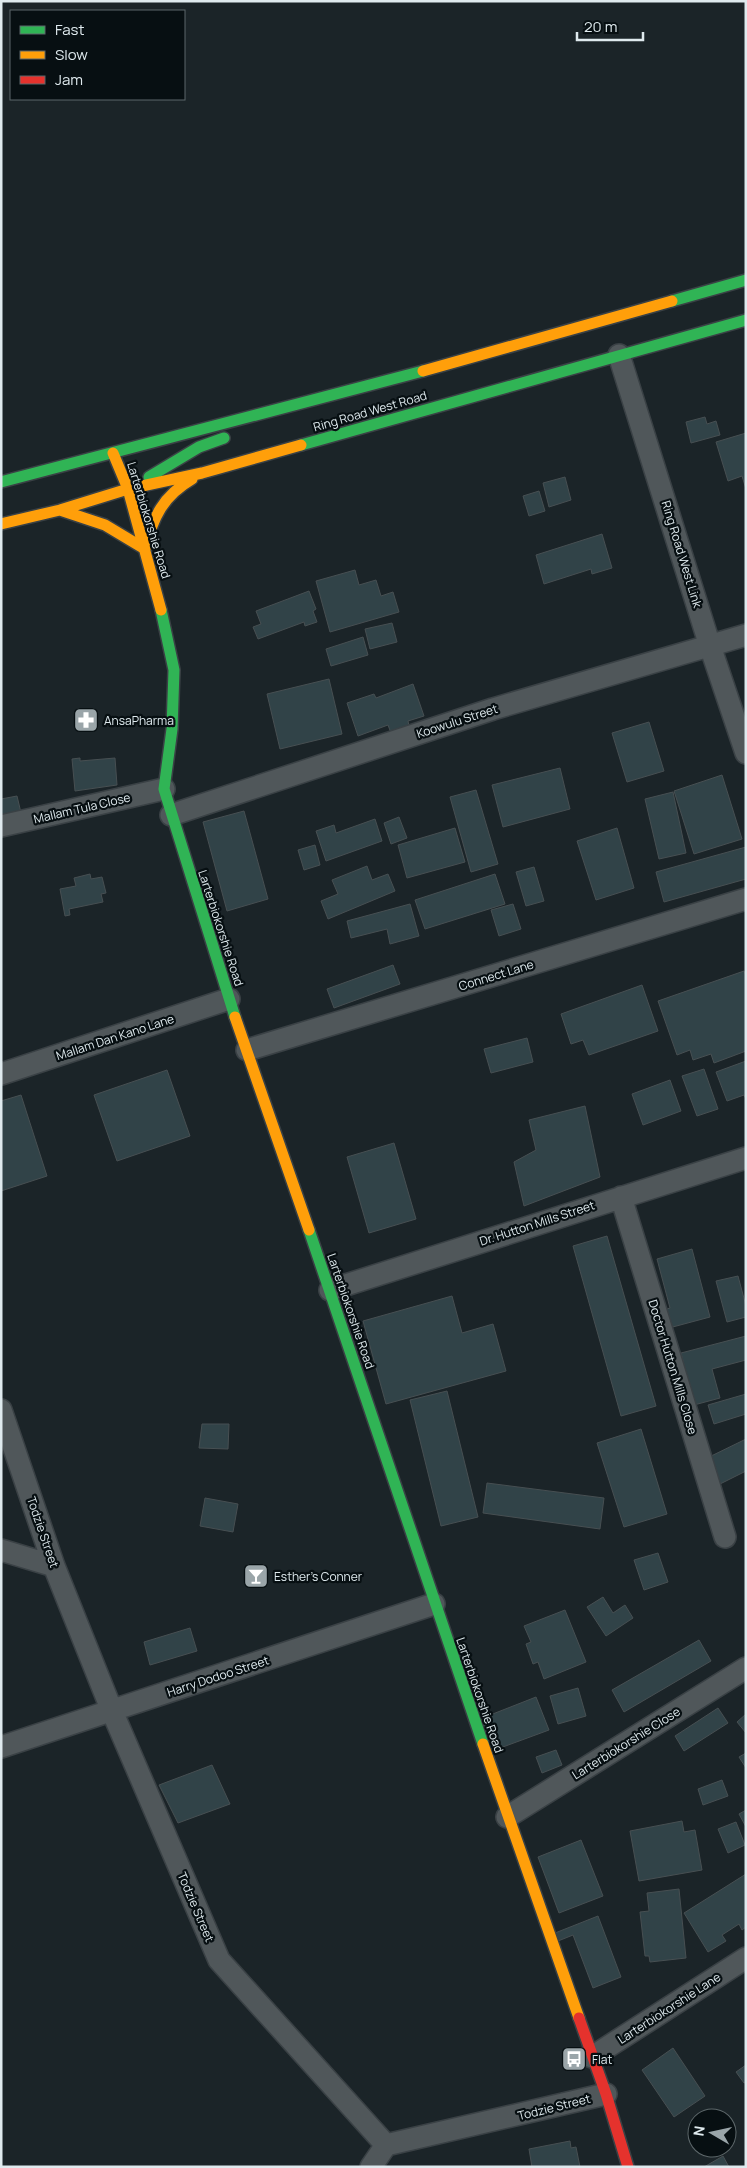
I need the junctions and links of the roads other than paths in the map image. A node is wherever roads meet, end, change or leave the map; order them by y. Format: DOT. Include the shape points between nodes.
graph roads {
  1 [pos="746,280"];
  2 [pos="746,320"];
  3 [pos="619,355"];
  4 [pos="335,394"];
  5 [pos="302,415"];
  6 [pos="231,436"];
  7 [pos="114,454"];
  8 [pos="202,473"];
  9 [pos="1,482"];
  10 [pos="128,489"];
  11 [pos="60,510"];
  12 [pos="1,524"];
  13 [pos="145,549"];
  14 [pos="746,634"];
  15 [pos="710,646"];
  16 [pos="746,753"];
  17 [pos="164,789"];
  18 [pos="171,815"];
  19 [pos="1,826"];
  20 [pos="746,899"];
  21 [pos="229,999"];
  22 [pos="247,1050"];
  23 [pos="1,1074"];
  24 [pos="746,1158"];
  25 [pos="621,1197"];
  26 [pos="330,1290"];
  27 [pos="1,1410"];
  28 [pos="725,1537"];
  29 [pos="1,1550"];
  30 [pos="54,1566"];
  31 [pos="434,1604"];
  32 [pos="746,1668"];
  33 [pos="112,1711"];
  34 [pos="1,1746"];
  35 [pos="507,1817"];
  36 [pos="746,1958"];
  37 [pos="592,2057"];
  38 [pos="606,2094"];
  39 [pos="386,2145"];
  40 [pos="371,2167"];
  41 [pos="628,2167"];
  1 -- 4 [label="main road, Ring Road West Road"];
  2 -- 3 [label="main road, Ring Road West Road"];
  3 -- 8 [label="main road, Ring Road West Road"];
  3 -- 15 [label="street, Ring Road West Link"];
  4 -- 5 [label="main road"];
  4 -- 7 [label="main road, Ring Road West Road"];
  6 -- 10 [label="main road" via="199,448"];
  7 -- 9 [label="main road, Ring Road West Road"];
  7 -- 10 [label="main road, Larterbiokorshie Road"];
  8 -- 10 [label="main road, Ring Road West Road"];
  8 -- 13 [label="main road" via="173,490 153,516"];
  10 -- 11 [label="main road, Ring Road West Road"];
  10 -- 13 [label="main road, Larterbiokorshie Road"];
  11 -- 12 [label="main road, Ring Road West Road"];
  11 -- 13 [label="main road" via="119,530"];
  13 -- 17 [label="main road, Larterbiokorshie Road" via="174,670 172,729"];
  14 -- 15 [label="street, Koowulu Street"];
  15 -- 16 [label="street, Ring Road West Link"];
  15 -- 18 [label="street, Koowulu Street" via="493,709"];
  17 -- 18 [label="main road, Larterbiokorshie Road"];
  17 -- 19 [label="street, Mallam Tula Close"];
  18 -- 21 [label="main road, Larterbiokorshie Road"];
  20 -- 22 [label="street, Connect Lane"];
  21 -- 22 [label="main road, Larterbiokorshie Road"];
  21 -- 23 [label="street, Mallam Dan Kano Lane"];
  22 -- 26 [label="main road, Larterbiokorshie Road"];
  24 -- 25 [label="street, Dr. Hutton Mills Street"];
  25 -- 26 [label="street, Dr. Hutton Mills Street"];
  25 -- 28 [label="street, Doctor Hutton Mills Close"];
  26 -- 31 [label="main road, Larterbiokorshie Road"];
  27 -- 30 [label="street, Todzie Street"];
  29 -- 30 [label="street"];
  30 -- 33 [label="street, Todzie Street"];
  31 -- 33 [label="street, Harry Dodoo Street"];
  31 -- 35 [label="main road, Larterbiokorshie Road"];
  32 -- 35 [label="street, Larterbiokorshie Close"];
  33 -- 34 [label="street, Harry Dodoo Street"];
  33 -- 39 [label="street, Todzie Street" via="219,1960"];
  35 -- 37 [label="main road, Larterbiokorshie Road"];
  36 -- 37 [label="street, Larterbiokorshie Lane"];
  37 -- 38 [label="main road, Larterbiokorshie Road"];
  38 -- 39 [label="street, Todzie Street"];
  38 -- 41 [label="main road, Larterbiokorshie Road"];
  39 -- 40 [label="street"];
}
